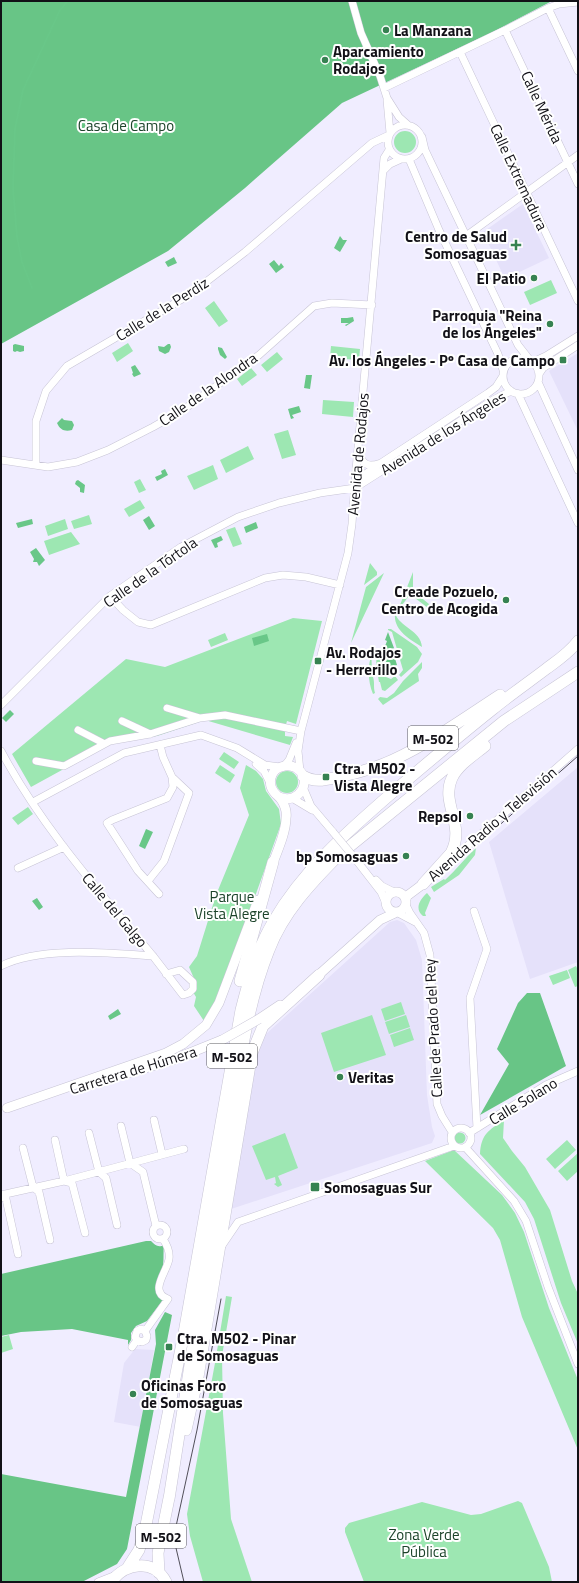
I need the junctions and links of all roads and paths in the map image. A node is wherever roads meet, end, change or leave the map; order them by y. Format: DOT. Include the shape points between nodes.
graph roads {
  1 [pos="352,1"];
  2 [pos="578,2"];
  3 [pos="548,8"];
  4 [pos="505,30"];
  5 [pos="460,52"];
  6 [pos="578,72"];
  7 [pos="384,88"];
  8 [pos="387,98"];
  9 [pos="408,125"];
  10 [pos="390,134"];
  11 [pos="422,137"];
  12 [pos="372,143"];
  13 [pos="389,148"];
  14 [pos="578,155"];
  15 [pos="405,159"];
  16 [pos="567,162"];
  17 [pos="383,172"];
  18 [pos="578,184"];
  19 [pos="526,193"];
  20 [pos="466,236"];
  21 [pos="578,301"];
  22 [pos="372,305"];
  23 [pos="578,336"];
  24 [pos="578,345"];
  25 [pos="531,361"];
  26 [pos="503,373"];
  27 [pos="539,374"];
  28 [pos="538,382"];
  29 [pos="511,391"];
  30 [pos="518,394"];
  31 [pos="358,448"];
  32 [pos="1,460"];
  33 [pos="381,463"];
  34 [pos="36,465"];
  35 [pos="578,470"];
  36 [pos="355,485"];
  37 [pos="578,523"];
  38 [pos="340,585"];
  39 [pos="110,596"];
  40 [pos="578,641"];
  41 [pos="552,664"];
  42 [pos="578,672"];
  43 [pos="557,685"];
  44 [pos="1,705"];
  45 [pos="166,708"];
  46 [pos="200,718"];
  47 [pos="122,721"];
  48 [pos="78,730"];
  49 [pos="301,731"];
  50 [pos="150,734"];
  51 [pos="103,743"];
  52 [pos="160,745"];
  53 [pos="237,748"];
  54 [pos="578,749"];
  55 [pos="1,751"];
  56 [pos="3,760"];
  57 [pos="36,761"];
  58 [pos="282,766"];
  59 [pos="172,777"];
  60 [pos="302,778"];
  61 [pos="270,783"];
  62 [pos="279,797"];
  63 [pos="292,798"];
  64 [pos="33,802"];
  65 [pos="315,811"];
  66 [pos="64,848"];
  67 [pos="353,856"];
  68 [pos="273,862"];
  69 [pos="18,868"];
  70 [pos="148,881"];
  71 [pos="423,884"];
  72 [pos="394,892"];
  73 [pos="159,894"];
  74 [pos="386,901"];
  75 [pos="406,902"];
  76 [pos="474,911"];
  77 [pos="396,913"];
  78 [pos="417,923"];
  79 [pos="153,956"];
  80 [pos="1,966"];
  81 [pos="166,974"];
  82 [pos="319,975"];
  83 [pos="578,1071"];
  84 [pos="4,1109"];
  85 [pos="154,1120"];
  86 [pos="220,1124"];
  87 [pos="122,1126"];
  88 [pos="477,1128"];
  89 [pos="452,1132"];
  90 [pos="89,1133"];
  91 [pos="469,1133"];
  92 [pos="55,1140"];
  93 [pos="454,1146"];
  94 [pos="465,1147"];
  95 [pos="23,1148"];
  96 [pos="184,1149"];
  97 [pos="162,1154"];
  98 [pos="130,1162"];
  99 [pos="99,1172"];
  100 [pos="64,1181"];
  101 [pos="33,1187"];
  102 [pos="1,1196"];
  103 [pos="117,1225"];
  104 [pos="85,1233"];
  105 [pos="50,1240"];
  106 [pos="219,1250"];
  107 [pos="18,1254"];
  108 [pos="132,1347"];
  109 [pos="578,1364"];
  110 [pos="169,1499"];
  111 [pos="128,1567"];
  112 [pos="163,1578"];
  113 [pos="114,1579"];
  114 [pos="98,1582"];
  1 -- 7 [label="street" via="361,33"];
  2 -- 3 [label="street"];
  3 -- 4 [label="street"];
  3 -- 6 [label="street"];
  4 -- 5 [label="street"];
  4 -- 16 [label="street, Calle Mérida"];
  5 -- 7 [label="street"];
  5 -- 19 [label="street, Calle Extremadura"];
  7 -- 8 [label="street"];
  8 -- 9 [label="street" via="399,117"];
  8 -- 10 [label="street"];
  9 -- 10 [label="street" via="398,126"];
  9 -- 11 [label="street" via="417,129"];
  10 -- 12 [label="street, Calle de la Perdiz"];
  10 -- 13 [label="street"];
  11 -- 15 [label="street" via="419,154"];
  11 -- 20 [label="street" via="425,150"];
  12 -- 13 [label="street"];
  12 -- 34 [label="street, Calle de la Perdiz" via="245,252 189,295 67,366 46,391 36,421"];
  13 -- 15 [label="street" via="392,154"];
  13 -- 17 [label="street, Avenida de Rodajos" via="384,158"];
  14 -- 16 [label="street"];
  15 -- 17 [label="street" via="390,164"];
  15 -- 26 [label="street" via="498,354"];
  16 -- 18 [label="street, Calle Mérida"];
  16 -- 19 [label="street"];
  17 -- 22 [label="street, Avenida de Rodajos"];
  19 -- 20 [label="street"];
  19 -- 21 [label="street, Calle Extremadura"];
  20 -- 25 [label="street" via="518,345"];
  22 -- 31 [label="street, Avenida de Rodajos"];
  22 -- 34 [label="street, Calle de la Alondra" via="332,302 314,306 259,355 183,410 108,450 77,462 48,467"];
  23 -- 25 [label="street" via="546,356"];
  24 -- 27 [label="street" via="543,368"];
  25 -- 26 [label="street" via="517,358 506,365"];
  25 -- 27 [label="street" via="536,365"];
  26 -- 29 [label="street" via="506,387"];
  26 -- 33 [label="street, Avenida de los Ángeles" via="496,387 488,393"];
  27 -- 28 [label="street"];
  28 -- 30 [label="street" via="530,392"];
  28 -- 35 [label="street"];
  29 -- 30 [label="street"];
  29 -- 36 [label="street, Avenida de los Ángeles"];
  30 -- 37 [label="street"];
  31 -- 33 [label="street, Avenida de los Ángeles" via="361,461 366,465"];
  31 -- 36 [label="street, Avenida de Rodajos"];
  32 -- 34 [label="street, Calle de la Alondra"];
  33 -- 36 [label="street"];
  36 -- 38 [label="street, Avenida de Rodajos" via="348,553"];
  36 -- 39 [label="street, Calle de la Tórtola" via="279,503 238,518 181,546"];
  38 -- 39 [label="street" via="306,577 283,575 265,578 151,624 138,622"];
  38 -- 49 [label="street, Avenida de Rodajos"];
  39 -- 44 [label="street, Calle de la Tórtola"];
  40 -- 41 [label="highway, M-502" via="566,655"];
  41 -- 60 [label="highway, M-502" via="416,749 393,760 369,770 323,780"];
  41 -- 86 [label="highway, M-502" via="494,708 364,817 311,868 291,893 272,922 249,977"];
  42 -- 43 [label="highway, M-502"];
  43 -- 71 [label="highway, M-502" via="499,733 452,778 449,790 456,830 454,848"];
  43 -- 110 [label="highway, M-502" via="504,721 339,855 300,898 280,927 269,949 258,980 242,1052"];
  45 -- 46 [label="street"];
  46 -- 49 [label="street" via="225,715"];
  46 -- 50 [label="street"];
  47 -- 50 [label="street"];
  48 -- 51 [label="street"];
  49 -- 58 [label="street, Avenida de Rodajos" via="292,754"];
  49 -- 60 [label="street, Avenida de Rodajos" via="298,758"];
  50 -- 51 [label="street"];
  51 -- 57 [label="street" via="64,766"];
  52 -- 53 [label="street" via="201,735"];
  52 -- 59 [label="street"];
  52 -- 64 [label="street" via="124,753"];
  53 -- 58 [label="street" via="265,765"];
  53 -- 61 [label="street" via="264,771"];
  54 -- 71 [label="street, Avenida Radio y Televisión"];
  55 -- 56 [label="street, Calle del Galgo"];
  56 -- 64 [label="street, Calle del Galgo"];
  58 -- 60 [label="main road" via="294,767"];
  58 -- 61 [label="main road" via="273,773"];
  59 -- 70 [label="street" via="189,793 164,861"];
  59 -- 70 [label="street" via="173,787 166,798 107,823 138,871"];
  60 -- 63 [label="main road" via="298,795"];
  60 -- 65 [label="street, Avenida de Rodajos" via="308,800"];
  61 -- 62 [label="main road"];
  62 -- 63 [label="main road"];
  62 -- 68 [label="main road" via="285,809 286,820"];
  63 -- 65 [label="street, Avenida de Rodajos"];
  64 -- 66 [label="street, Calle del Galgo"];
  65 -- 67 [label="street, Avenida de Rodajos, bridge"];
  66 -- 69 [label="street"];
  66 -- 79 [label="street, Calle del Galgo"];
  67 -- 72 [label="street, Avenida de Rodajos" via="382,886"];
  67 -- 74 [label="street, Avenida de Rodajos"];
  68 -- 84 [label="main road" via="219,1003 211,1019 197,1033 166,1053"];
  68 -- 86 [label="highway, M-502" via="236,996 225,1064"];
  70 -- 73 [label="street"];
  71 -- 75 [label="main road, Avenida Radio y Televisión" via="407,896"];
  72 -- 74 [label="main road"];
  72 -- 75 [label="main road" via="402,893"];
  74 -- 77 [label="main road" via="388,909"];
  75 -- 77 [label="main road" via="403,910"];
  75 -- 78 [label="street, Calle de Prado del Rey"];
  76 -- 88 [label="street" via="487,949 470,998"];
  77 -- 78 [label="street"];
  77 -- 82 [label="main road" via="380,920"];
  78 -- 89 [label="street, Calle de Prado del Rey" via="424,934 430,956 437,1104"];
  79 -- 80 [label="street" via="66,953 35,956"];
  79 -- 81 [label="street, Calle del Galgo"];
  81 -- 81 [label="street, Calle del Galgo" via="180,970 193,982 193,989 183,995"];
  82 -- 84 [label="main road, Carretera de Húmera, bridge" via="280,1005 222,1040 170,1060"];
  82 -- 106 [label="highway, M-502" via="269,1020 255,1043"];
  83 -- 88 [label="street, Calle Solano" via="546,1085"];
  85 -- 97 [label="street"];
  86 -- 111 [label="highway, M-502" via="184,1333 145,1530 139,1550"];
  87 -- 98 [label="street"];
  88 -- 91 [label="street, Calle Solano"];
  89 -- 91 [label="street" via="461,1128"];
  89 -- 93 [label="street"];
  90 -- 99 [label="street"];
  91 -- 94 [label="street" via="471,1139"];
  92 -- 100 [label="street"];
  93 -- 94 [label="street"];
  93 -- 106 [label="street" via="238,1222"];
  94 -- 109 [label="street" via="514,1201 526,1221"];
  95 -- 101 [label="street"];
  96 -- 97 [label="street"];
  97 -- 98 [label="street"];
  98 -- 99 [label="street"];
  98 -- 108 [label="street" via="143,1172 156,1226 153,1235 158,1239 163,1238 168,1247 169,1258 159,1290 162,1296 171,1299 145,1331 148,1336 146,1340 137,1340"];
  99 -- 100 [label="street"];
  99 -- 103 [label="street" via="106,1178"];
  100 -- 101 [label="street"];
  100 -- 104 [label="street" via="72,1183"];
  101 -- 102 [label="street"];
  101 -- 105 [label="street" via="39,1192"];
  102 -- 107 [label="street" via="6,1199"];
  106 -- 110 [label="highway, M-502" via="198,1377"];
  110 -- 112 [label="highway, M-502" via="158,1553"];
  111 -- 112 [label="highway, M-502" via="145,1566"];
  111 -- 113 [label="highway, M-502"];
  113 -- 114 [label="street"];
}
